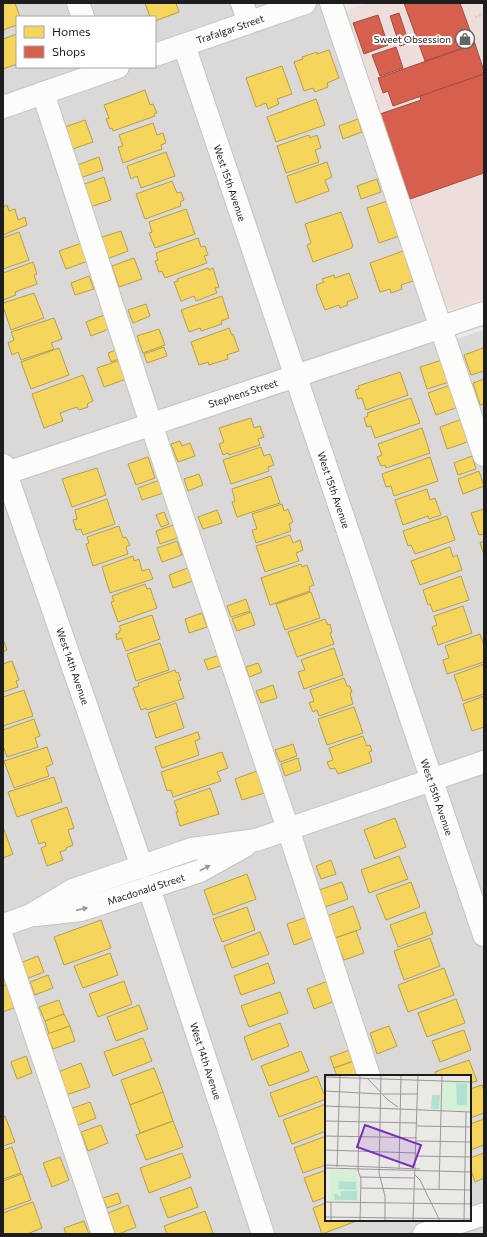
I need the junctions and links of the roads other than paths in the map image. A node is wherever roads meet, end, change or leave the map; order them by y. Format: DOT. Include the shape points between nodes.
graph roads {
  1 [pos="78,3"];
  2 [pos="305,3"];
  3 [pos="331,3"];
  4 [pos="246,13"];
  5 [pos="83,16"];
  6 [pos="184,45"];
  7 [pos="156,54"];
  8 [pos="106,69"];
  9 [pos="43,93"];
  10 [pos="3,107"];
  11 [pos="484,313"];
  12 [pos="441,327"];
  13 [pos="295,376"];
  14 [pos="151,424"];
  15 [pos="484,455"];
  16 [pos="4,471"];
  17 [pos="484,762"];
  18 [pos="431,780"];
  19 [pos="288,829"];
  20 [pos="256,840"];
  21 [pos="142,866"];
  22 [pos="149,888"];
  23 [pos="29,916"];
  24 [pos="3,925"];
  25 [pos="484,935"];
  26 [pos="3,940"];
  27 [pos="369,1075"];
  28 [pos="484,1214"];
  29 [pos="471,1218"];
  30 [pos="415,1221"];
  31 [pos="463,1221"];
  32 [pos="103,1234"];
  33 [pos="263,1234"];
  34 [pos="420,1234"];
  35 [pos="424,1234"];
  1 -- 5 [label="street"];
  2 -- 4 [label="street, Trafalgar Street"];
  3 -- 12 [label="street"];
  4 -- 6 [label="street, Trafalgar Street"];
  6 -- 7 [label="street, Trafalgar Street"];
  6 -- 13 [label="street, West 15th Avenue"];
  8 -- 9 [label="street"];
  9 -- 10 [label="street"];
  9 -- 14 [label="street"];
  11 -- 12 [label="street, Stephens Street"];
  12 -- 13 [label="street, Stephens Street"];
  12 -- 15 [label="street"];
  13 -- 14 [label="street, Stephens Street"];
  13 -- 18 [label="street, West 15th Avenue"];
  14 -- 16 [label="street, Stephens Street"];
  14 -- 19 [label="street"];
  16 -- 21 [label="street, West 14th Avenue"];
  17 -- 18 [label="street, Macdonald Street"];
  18 -- 19 [label="street, Macdonald Street"];
  18 -- 25 [label="street, West 15th Avenue"];
  19 -- 20 [label="street, Macdonald Street"];
  19 -- 27 [label="street"];
  20 -- 21 [label="street, Macdonald Street" via="192,849"];
  22 -- 20 [label="street, Macdonald Street, one-way" via="200,871"];
  21 -- 23 [label="street, Macdonald Street" via="73,890"];
  23 -- 22 [label="street, Macdonald Street, one-way" via="81,910"];
  22 -- 33 [label="street, West 14th Avenue"];
  23 -- 24 [label="street, Macdonald Street"];
  26 -- 32 [label="street"];
  28 -- 29 [label="street"];
  30 -- 34 [label="street"];
  31 -- 35 [label="street"];
}
